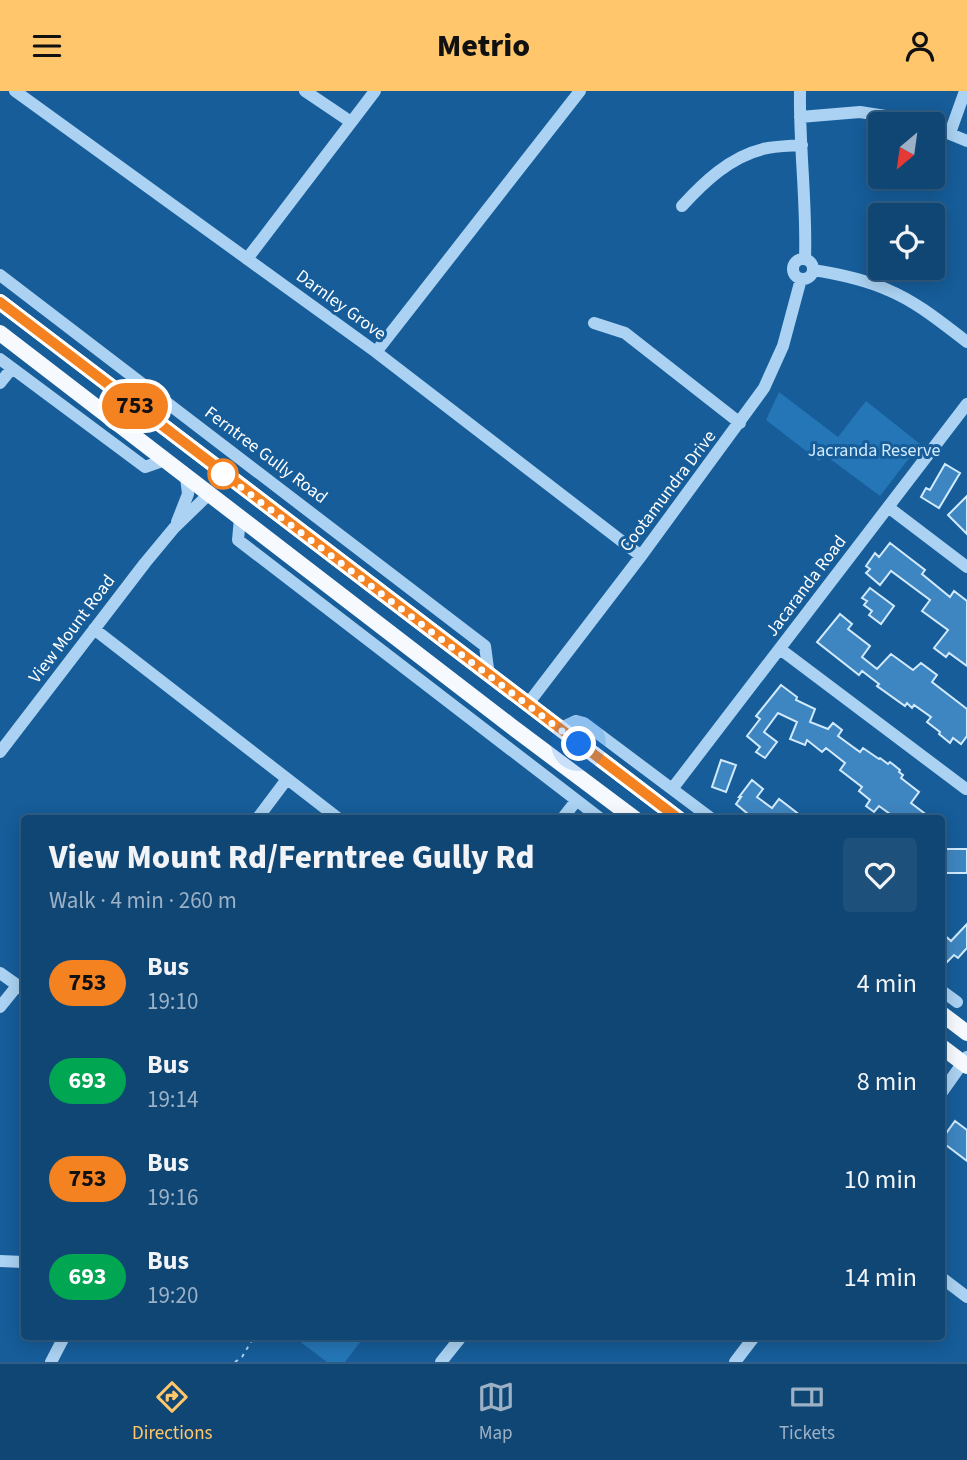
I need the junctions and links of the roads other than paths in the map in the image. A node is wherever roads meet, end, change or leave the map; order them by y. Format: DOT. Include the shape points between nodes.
graph roads {
  1 [pos="15,91"];
  2 [pos="305,91"];
  3 [pos="375,91"];
  4 [pos="580,91"];
  5 [pos="800,91"];
  6 [pos="965,91"];
  7 [pos="868,113"];
  8 [pos="800,117"];
  9 [pos="351,123"];
  10 [pos="945,131"];
  11 [pos="950,133"];
  12 [pos="967,141"];
  13 [pos="802,145"];
  14 [pos="682,207"];
  15 [pos="247,259"];
  16 [pos="809,265"];
  17 [pos="0,275"];
  18 [pos="0,302"];
  19 [pos="594,323"];
  20 [pos="0,333"];
  21 [pos="967,342"];
  22 [pos="376,352"];
  23 [pos="0,359"];
  24 [pos="12,368"];
  25 [pos="0,383"];
  26 [pos="967,404"];
  27 [pos="740,423"];
  28 [pos="165,460"];
  29 [pos="217,469"];
  30 [pos="186,477"];
  31 [pos="209,494"];
  32 [pos="301,506"];
  33 [pos="888,507"];
  34 [pos="240,518"];
  35 [pos="288,523"];
  36 [pos="174,528"];
  37 [pos="641,556"];
  38 [pos="967,566"];
  39 [pos="94,629"];
  40 [pos="780,649"];
  41 [pos="489,676"];
  42 [pos="527,705"];
  43 [pos="511,726"];
  44 [pos="559,729"];
  45 [pos="0,752"];
  46 [pos="287,779"];
  47 [pos="672,789"];
  48 [pos="966,789"];
  49 [pos="576,801"];
  50 [pos="260,815"];
  51 [pos="334,815"];
  52 [pos="565,815"];
  53 [pos="595,815"];
  54 [pos="630,815"];
  55 [pos="674,815"];
  56 [pos="707,815"];
  57 [pos="0,973"];
  58 [pos="21,988"];
  59 [pos="945,993"];
  60 [pos="957,1002"];
  61 [pos="0,1007"];
  62 [pos="945,1016"];
  63 [pos="967,1033"];
  64 [pos="945,1049"];
  65 [pos="966,1062"];
  66 [pos="945,1088"];
  67 [pos="0,1261"];
  68 [pos="21,1262"];
  69 [pos="945,1280"];
  70 [pos="967,1297"];
  71 [pos="62,1340"];
  72 [pos="459,1340"];
  73 [pos="752,1340"];
  74 [pos="445,1361"];
  75 [pos="51,1362"];
  76 [pos="735,1362"];
  1 -- 15 [label="street, Darnley Grove"];
  2 -- 9 [label="street"];
  3 -- 9 [label="street"];
  4 -- 22 [label="street"];
  5 -- 8 [label="street"];
  6 -- 11 [label="street"];
  7 -- 8 [label="street"];
  8 -- 13 [label="street"];
  9 -- 15 [label="street"];
  10 -- 11 [label="street"];
  11 -- 12 [label="street"];
  13 -- 14 [label="street" via="762,149 730,163"];
  13 -- 16 [label="street"];
  15 -- 22 [label="street, Darnley Grove"];
  16 -- 21 [label="street" via="890,290"];
  16 -- 27 [label="street, Cootamundra Drive" via="783,346 764,388"];
  17 -- 32 [label="street, Ferntree Gully Road"];
  18 -- 29 [label="main road"];
  19 -- 27 [label="street" via="625,333"];
  20 -- 28 [label="main road"];
  22 -- 37 [label="street, Darnley Grove"];
  23 -- 24 [label="street"];
  24 -- 25 [label="street"];
  24 -- 28 [label="street" via="145,467"];
  26 -- 33 [label="street, Jacaranda Road"];
  27 -- 37 [label="street, Cootamundra Drive"];
  28 -- 30 [label="main road"];
  29 -- 31 [label="main road"];
  29 -- 35 [label="main road"];
  30 -- 31 [label="main road"];
  30 -- 36 [label="street, View Mount Road" via="188,494"];
  31 -- 34 [label="main road"];
  31 -- 36 [label="street, View Mount Road"];
  32 -- 35 [label="street"];
  32 -- 41 [label="street, Ferntree Gully Road" via="485,646"];
  33 -- 38 [label="street"];
  33 -- 40 [label="street, Jacaranda Road"];
  34 -- 43 [label="main road"];
  34 -- 49 [label="street" via="238,540"];
  35 -- 41 [label="main road"];
  36 -- 39 [label="street, View Mount Road"];
  37 -- 42 [label="street, Cootamundra Drive"];
  39 -- 45 [label="street, View Mount Road"];
  39 -- 46 [label="street"];
  40 -- 47 [label="street, Jacaranda Road"];
  40 -- 48 [label="street"];
  41 -- 42 [label="main road"];
  42 -- 43 [label="main road"];
  42 -- 44 [label="main road"];
  43 -- 54 [label="main road"];
  44 -- 47 [label="street" via="576,721 584,723"];
  44 -- 55 [label="main road"];
  46 -- 50 [label="street"];
  46 -- 51 [label="street"];
  47 -- 56 [label="street"];
  49 -- 52 [label="street"];
  49 -- 53 [label="street"];
  57 -- 58 [label="street"];
  58 -- 61 [label="street"];
  59 -- 60 [label="street"];
  62 -- 63 [label="main road"];
  64 -- 65 [label="main road"];
  65 -- 66 [label="street"];
  67 -- 68 [label="street"];
  69 -- 70 [label="street"];
  71 -- 75 [label="street"];
  72 -- 74 [label="street"];
  73 -- 76 [label="street"];
}
